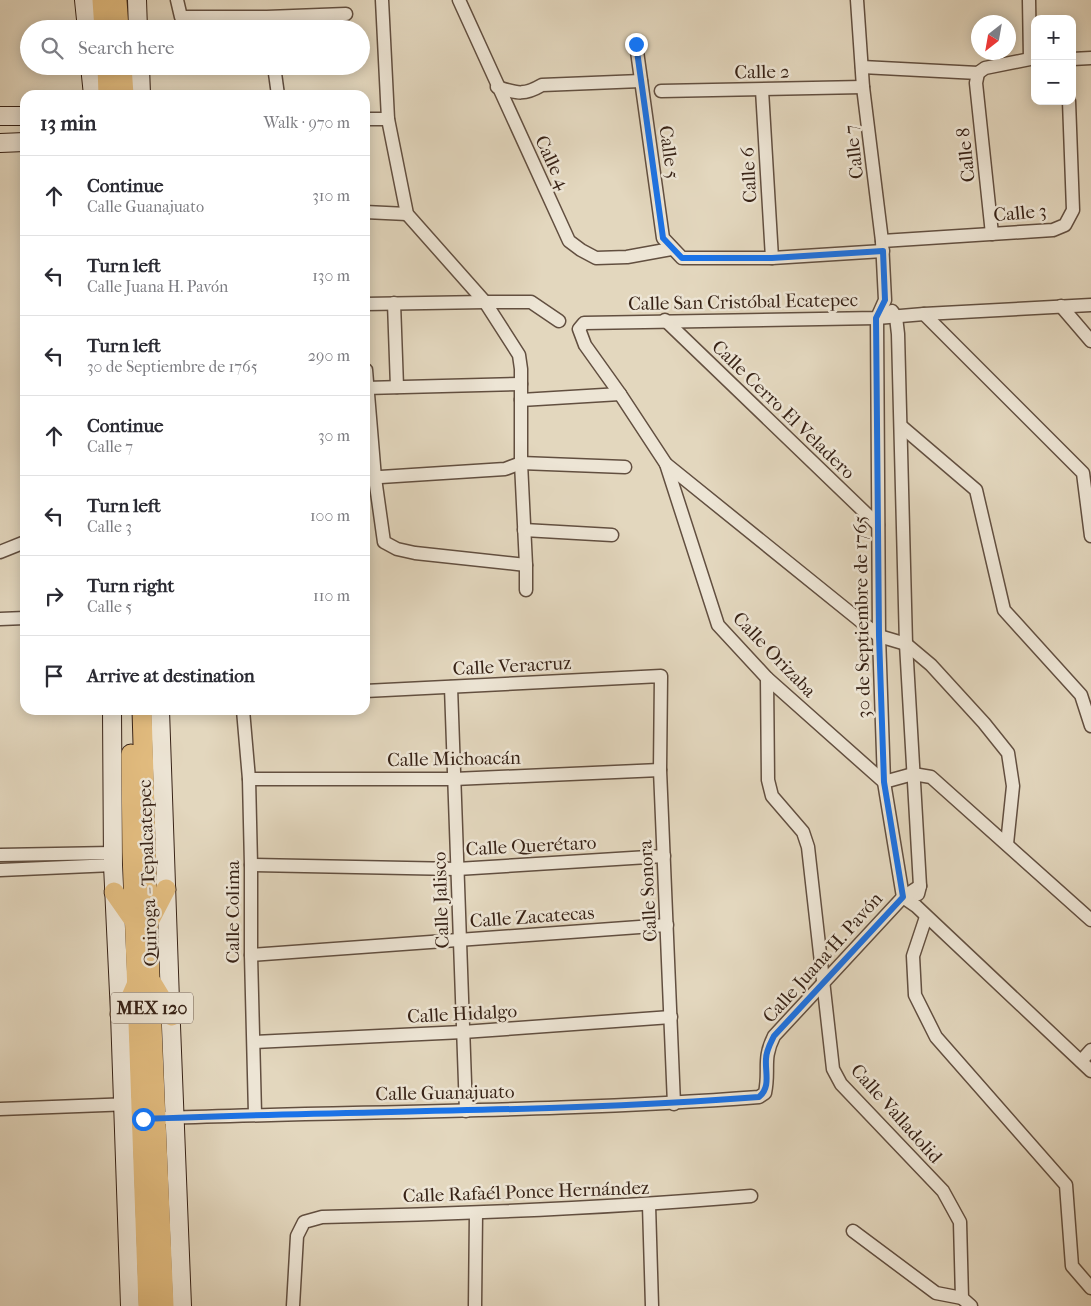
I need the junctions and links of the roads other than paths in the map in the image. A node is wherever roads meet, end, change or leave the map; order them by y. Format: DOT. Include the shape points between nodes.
graph roads {
  1 [pos="84,0"];
  2 [pos="102,0"];
  3 [pos="117,0"];
  4 [pos="137,0"];
  5 [pos="176,0"];
  6 [pos="382,0"];
  7 [pos="459,0"];
  8 [pos="857,0"];
  9 [pos="1029,0"];
  10 [pos="346,14"];
  11 [pos="86,20"];
  12 [pos="103,20"];
  13 [pos="118,20"];
  14 [pos="138,20"];
  15 [pos="216,20"];
  16 [pos="294,20"];
  17 [pos="1031,29"];
  18 [pos="636,44"];
  19 [pos="1031,58"];
  20 [pos="1076,58"];
  21 [pos="1091,58"];
  22 [pos="862,67"];
  23 [pos="978,73"];
  24 [pos="91,75"];
  25 [pos="107,75"];
  26 [pos="123,75"];
  27 [pos="140,75"];
  28 [pos="275,75"];
  29 [pos="641,81"];
  30 [pos="497,86"];
  31 [pos="864,87"];
  32 [pos="92,90"];
  33 [pos="108,90"];
  34 [pos="124,90"];
  35 [pos="141,90"];
  36 [pos="277,90"];
  37 [pos="762,90"];
  38 [pos="661,91"];
  39 [pos="1069,105"];
  40 [pos="0,116"];
  41 [pos="20,116"];
  42 [pos="370,119"];
  43 [pos="388,119"];
  44 [pos="20,142"];
  45 [pos="0,143"];
  46 [pos="370,212"];
  47 [pos="407,214"];
  48 [pos="992,234"];
  49 [pos="882,246"];
  50 [pos="672,249"];
  51 [pos="682,258"];
  52 [pos="772,258"];
  53 [pos="885,300"];
  54 [pos="486,302"];
  55 [pos="394,303"];
  56 [pos="370,304"];
  57 [pos="1061,306"];
  58 [pos="1091,306"];
  59 [pos="924,314"];
  60 [pos="896,316"];
  61 [pos="876,318"];
  62 [pos="665,320"];
  63 [pos="559,321"];
  64 [pos="1091,342"];
  65 [pos="521,384"];
  66 [pos="398,387"];
  67 [pos="370,388"];
  68 [pos="620,394"];
  69 [pos="521,400"];
  70 [pos="902,426"];
  71 [pos="520,463"];
  72 [pos="666,464"];
  73 [pos="626,466"];
  74 [pos="370,478"];
  75 [pos="878,525"];
  76 [pos="524,530"];
  77 [pos="612,535"];
  78 [pos="1091,536"];
  79 [pos="20,544"];
  80 [pos="0,552"];
  81 [pos="526,564"];
  82 [pos="526,590"];
  83 [pos="20,618"];
  84 [pos="0,619"];
  85 [pos="879,636"];
  86 [pos="906,644"];
  87 [pos="661,676"];
  88 [pos="767,678"];
  89 [pos="451,687"];
  90 [pos="370,691"];
  91 [pos="112,715"];
  92 [pos="130,715"];
  93 [pos="142,715"];
  94 [pos="160,715"];
  95 [pos="243,715"];
  96 [pos="1091,726"];
  97 [pos="660,770"];
  98 [pos="913,774"];
  99 [pos="249,778"];
  100 [pos="454,779"];
  101 [pos="884,782"];
  102 [pos="1007,844"];
  103 [pos="0,855"];
  104 [pos="664,856"];
  105 [pos="112,859"];
  106 [pos="251,865"];
  107 [pos="457,869"];
  108 [pos="0,870"];
  109 [pos="920,886"];
  110 [pos="166,889"];
  111 [pos="114,892"];
  112 [pos="903,897"];
  113 [pos="916,906"];
  114 [pos="926,917"];
  115 [pos="1091,920"];
  116 [pos="142,922"];
  117 [pos="667,925"];
  118 [pos="460,940"];
  119 [pos="251,955"];
  120 [pos="144,981"];
  121 [pos="823,982"];
  122 [pos="120,1014"];
  123 [pos="172,1016"];
  124 [pos="672,1017"];
  125 [pos="463,1032"];
  126 [pos="254,1042"];
  127 [pos="1091,1050"];
  128 [pos="1081,1061"];
  129 [pos="1091,1071"];
  130 [pos="765,1092"];
  131 [pos="674,1104"];
  132 [pos="0,1109"];
  133 [pos="157,1111"];
  134 [pos="466,1111"];
  135 [pos="123,1112"];
  136 [pos="256,1114"];
  137 [pos="751,1196"];
  138 [pos="649,1205"];
  139 [pos="476,1213"];
  140 [pos="853,1232"];
  141 [pos="1091,1288"];
  142 [pos="966,1302"];
  143 [pos="130,1306"];
  144 [pos="148,1306"];
  145 [pos="164,1306"];
  146 [pos="182,1306"];
  147 [pos="293,1306"];
  148 [pos="475,1306"];
  149 [pos="652,1306"];
  1 -- 11 [label="street"];
  2 -- 12 [label="main road"];
  3 -- 13 [label="main road"];
  4 -- 14 [label="street"];
  5 -- 15 [label="street" via="181,18"];
  6 -- 43 [label="street"];
  7 -- 30 [label="street, Calle 4"];
  8 -- 22 [label="street, Calle 7"];
  9 -- 17 [label="street"];
  10 -- 16 [label="street"];
  18 -- 29 [label="street, Calle 5"];
  19 -- 23 [label="street" via="985,68"];
  20 -- 21 [label="street"];
  22 -- 23 [label="street"];
  22 -- 31 [label="street, Calle 7"];
  23 -- 48 [label="street, Calle 8" via="976,83"];
  24 -- 32 [label="street"];
  25 -- 33 [label="main road"];
  26 -- 34 [label="main road"];
  27 -- 35 [label="street"];
  28 -- 36 [label="street"];
  29 -- 30 [label="street" via="542,85 519,93"];
  29 -- 50 [label="street, Calle 5" via="663,238"];
  30 -- 50 [label="street, Calle 4" via="569,241 596,258"];
  31 -- 37 [label="street, Calle 2"];
  31 -- 49 [label="street, Calle 7"];
  37 -- 38 [label="street, Calle 2"];
  37 -- 52 [label="street, Calle 6"];
  39 -- 48 [label="street, Calle 3" via="1074,210 1065,224 1053,230"];
  40 -- 41 [label="street"];
  42 -- 43 [label="street"];
  43 -- 47 [label="street"];
  44 -- 45 [label="street"];
  46 -- 47 [label="street"];
  47 -- 54 [label="street"];
  48 -- 49 [label="street, Calle 3"];
  49 -- 52 [label="street, Calle 3"];
  49 -- 53 [label="street, Calle 7"];
  50 -- 51 [label="street, Calle 5"];
  51 -- 52 [label="street, Calle 3"];
  53 -- 60 [label="street"];
  53 -- 61 [label="street, Calle 7"];
  54 -- 55 [label="street"];
  54 -- 63 [label="street" via="531,302"];
  54 -- 65 [label="street" via="519,355"];
  55 -- 56 [label="street"];
  55 -- 66 [label="street"];
  57 -- 58 [label="street, Calle San Cristóbal Ecatepec"];
  57 -- 59 [label="street, Calle San Cristóbal Ecatepec"];
  57 -- 64 [label="street"];
  59 -- 60 [label="street, Calle San Cristóbal Ecatepec"];
  59 -- 78 [label="street" via="1083,473"];
  60 -- 61 [label="street, Calle San Cristóbal Ecatepec"];
  60 -- 70 [label="street"];
  61 -- 62 [label="street, Calle San Cristóbal Ecatepec"];
  61 -- 75 [label="street, 30 de Septiembre de 1765"];
  62 -- 68 [label="street, Calle San Cristóbal Ecatepec" via="584,322 579,329 585,346"];
  62 -- 75 [label="street, Calle Cerro El Veladero"];
  65 -- 66 [label="street"];
  65 -- 69 [label="street"];
  66 -- 67 [label="street"];
  68 -- 69 [label="street"];
  68 -- 72 [label="street"];
  69 -- 71 [label="street"];
  70 -- 86 [label="street"];
  70 -- 96 [label="street" via="976,490 1004,610 1081,695"];
  71 -- 73 [label="street"];
  71 -- 74 [label="street" via="505,469"];
  71 -- 76 [label="street"];
  72 -- 85 [label="street"];
  72 -- 88 [label="street, Calle Orizaba" via="718,625"];
  74 -- 81 [label="street" via="384,542 396,549"];
  75 -- 85 [label="street, 30 de Septiembre de 1765"];
  76 -- 77 [label="street"];
  76 -- 81 [label="street"];
  79 -- 80 [label="street"];
  81 -- 82 [label="street"];
  83 -- 84 [label="street"];
  85 -- 86 [label="street"];
  85 -- 101 [label="street, 30 de Septiembre de 1765"];
  86 -- 98 [label="street"];
  86 -- 102 [label="street" via="931,664 1008,753 1013,786"];
  87 -- 89 [label="street, Calle Veracruz"];
  87 -- 97 [label="street, Calle Sonora"];
  88 -- 101 [label="street, Calle Orizaba"];
  88 -- 121 [label="street, Calle Valladolid" via="768,780 772,796 803,832 808,847"];
  89 -- 90 [label="street, Calle Veracruz"];
  89 -- 100 [label="street, Calle Jalisco"];
  91 -- 105 [label="street"];
  92 -- 116 [label="main road, Quiroga - Tepalcatepec / MEX 120"];
  93 -- 116 [label="main road, Quiroga - Tepalcatepec / MEX 120"];
  94 -- 110 [label="street"];
  95 -- 99 [label="street, Calle Colima"];
  97 -- 100 [label="street, Calle Michoacán"];
  97 -- 104 [label="street, Calle Sonora"];
  98 -- 101 [label="street"];
  98 -- 102 [label="street" via="931,777"];
  98 -- 109 [label="street"];
  99 -- 100 [label="street, Calle Michoacán"];
  99 -- 106 [label="street, Calle Colima"];
  100 -- 107 [label="street, Calle Jalisco"];
  101 -- 112 [label="street, 30 de Septiembre de 1765"];
  102 -- 115 [label="street"];
  103 -- 105 [label="street"];
  104 -- 107 [label="street, Calle Querétaro"];
  104 -- 117 [label="street, Calle Sonora"];
  105 -- 108 [label="street"];
  105 -- 111 [label="street"];
  106 -- 107 [label="street, Calle Querétaro"];
  106 -- 119 [label="street, Calle Colima"];
  107 -- 118 [label="street, Calle Jalisco"];
  109 -- 112 [label="street, Calle Juana H. Pavón"];
  109 -- 113 [label="street"];
  110 -- 116 [label="main road"];
  110 -- 123 [label="street"];
  111 -- 116 [label="main road"];
  111 -- 122 [label="street"];
  112 -- 113 [label="street"];
  112 -- 121 [label="street, Calle Juana H. Pavón"];
  113 -- 114 [label="street"];
  114 -- 128 [label="street"];
  114 -- 141 [label="street" via="914,956 915,995 936,1037 1066,1185 1072,1266"];
  116 -- 120 [label="main road, Quiroga - Tepalcatepec / MEX 120"];
  117 -- 118 [label="street, Calle Zacatecas"];
  117 -- 124 [label="street, Calle Sonora"];
  118 -- 119 [label="street, Calle Zacatecas"];
  118 -- 125 [label="street, Calle Jalisco"];
  119 -- 126 [label="street, Calle Colima"];
  120 -- 122 [label="main road"];
  120 -- 123 [label="main road"];
  120 -- 133 [label="main road, Quiroga - Tepalcatepec / MEX 120"];
  121 -- 130 [label="street, Calle Juana H. Pavón" via="774,1036 766,1059"];
  121 -- 142 [label="street, Calle Valladolid" via="833,1069 841,1084 943,1191 960,1222"];
  122 -- 135 [label="street"];
  123 -- 133 [label="street"];
  124 -- 125 [label="street, Calle Hidalgo"];
  124 -- 131 [label="street, Calle Sonora"];
  125 -- 126 [label="street, Calle Hidalgo"];
  125 -- 134 [label="street, Calle Jalisco"];
  126 -- 136 [label="street, Calle Colima"];
  127 -- 128 [label="street"];
  128 -- 129 [label="street"];
  130 -- 131 [label="street, Calle Guanajuato" via="759,1097"];
  131 -- 134 [label="street, Calle Guanajuato"];
  132 -- 135 [label="street, Calle Guanajuato"];
  133 -- 135 [label="street, Calle Guanajuato"];
  133 -- 136 [label="street, Calle Guanajuato"];
  133 -- 144 [label="main road, Quiroga - Tepalcatepec / MEX 120"];
  133 -- 145 [label="main road, Quiroga - Tepalcatepec / MEX 120"];
  133 -- 146 [label="street"];
  134 -- 136 [label="street, Calle Guanajuato"];
  135 -- 143 [label="street"];
  137 -- 138 [label="street, Calle Rafaél Ponce Hernández"];
  138 -- 139 [label="street, Calle Rafaél Ponce Hernández"];
  138 -- 149 [label="street"];
  139 -- 147 [label="street, Calle Rafaél Ponce Hernández" via="322,1217 304,1222 297,1236"];
  139 -- 148 [label="street"];
  140 -- 142 [label="street" via="936,1293"];
}
